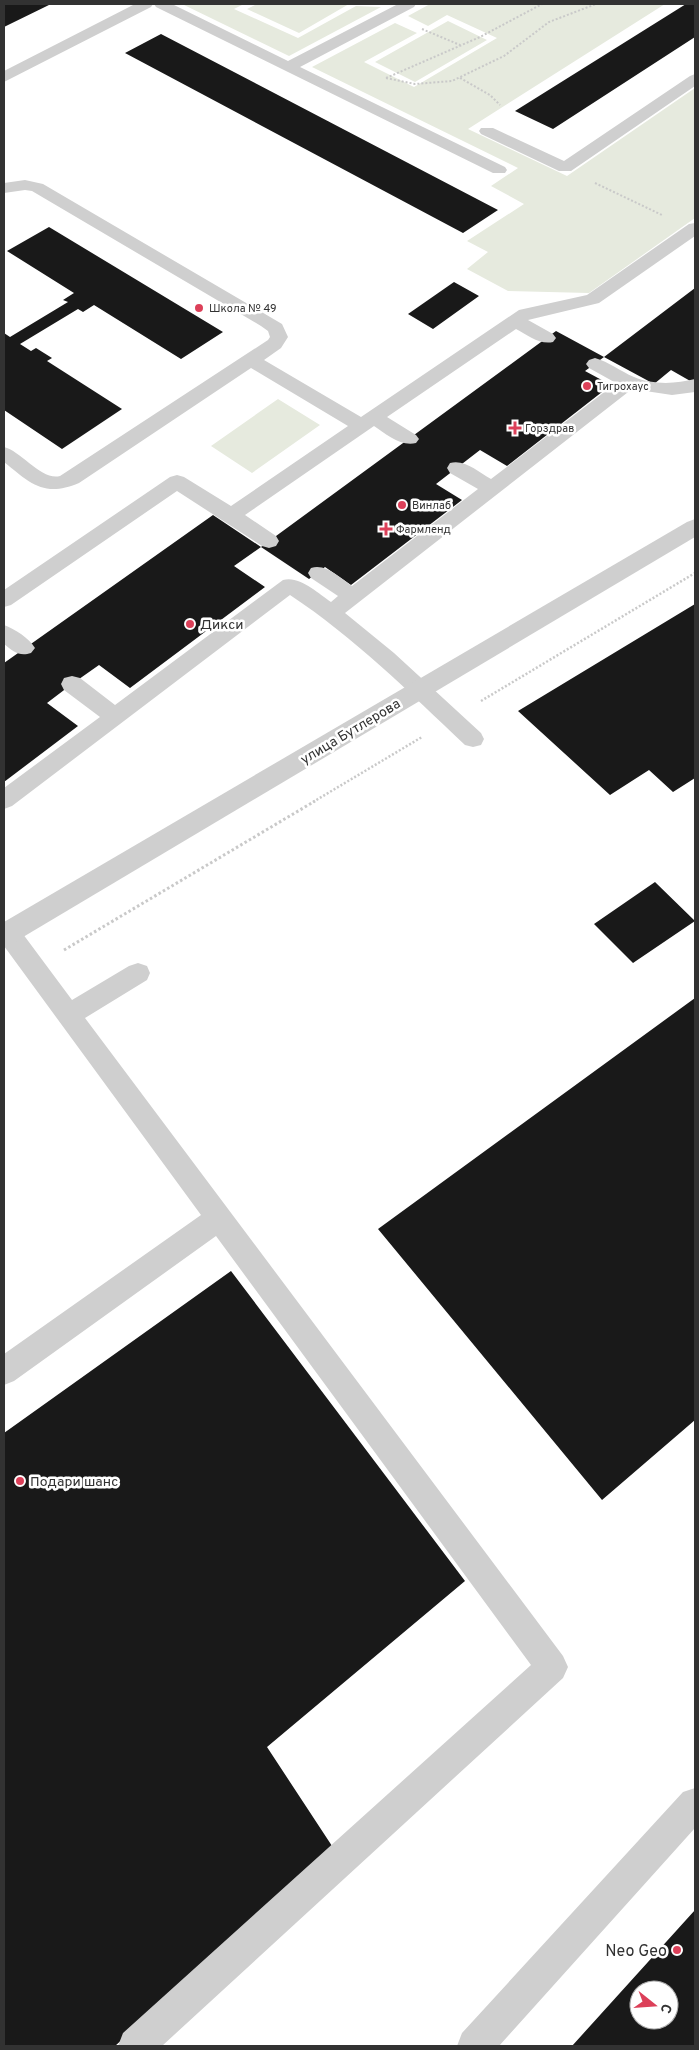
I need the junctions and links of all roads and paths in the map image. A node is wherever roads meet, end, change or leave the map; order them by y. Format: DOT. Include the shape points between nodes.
graph roads {
  1 [pos="146,4"];
  2 [pos="160,4"];
  3 [pos="409,4"];
  4 [pos="542,4"];
  5 [pos="596,4"];
  6 [pos="288,67"];
  7 [pos="4,77"];
  8 [pos="386,78"];
  9 [pos="695,79"];
  10 [pos="350,97"];
  11 [pos="487,131"];
  12 [pos="500,170"];
  13 [pos="605,187"];
  14 [pos="4,188"];
  15 [pos="691,236"];
  16 [pos="515,321"];
  17 [pos="547,338"];
  18 [pos="251,360"];
  19 [pos="595,364"];
  20 [pos="629,382"];
  21 [pos="695,384"];
  22 [pos="368,422"];
  23 [pos="409,439"];
  24 [pos="4,453"];
  25 [pos="457,468"];
  26 [pos="492,489"];
  27 [pos="231,515"];
  28 [pos="695,526"];
  29 [pos="269,540"];
  30 [pos="318,573"];
  31 [pos="695,573"];
  32 [pos="353,596"];
  33 [pos="4,600"];
  34 [pos="331,613"];
  35 [pos="4,632"];
  36 [pos="24,648"];
  37 [pos="72,684"];
  38 [pos="420,690"];
  39 [pos="115,717"];
  40 [pos="451,719"];
  41 [pos="472,740"];
  42 [pos="4,800"];
  43 [pos="6,934"];
  44 [pos="33,968"];
  45 [pos="138,972"];
  46 [pos="68,1015"];
  47 [pos="218,1219"];
  48 [pos="4,1371"];
  49 [pos="695,1804"];
  50 [pos="136,2046"];
  51 [pos="475,2046"];
  1 -- 7 [label="lane"];
  2 -- 6 [label="lane"];
  3 -- 6 [label="lane"];
  4 -- 8 [label="path"];
  5 -- 8 [label="path" via="549,22 504,56 452,81 415,84"];
  6 -- 10 [label="lane"];
  8 -- 10 [label="path"];
  9 -- 11 [label="lane" via="565,168"];
  10 -- 12 [label="lane"];
  13 -- 15 [label="path"];
  14 -- 18 [label="lane" via="37,187 276,328 279,337 275,344"];
  15 -- 16 [label="lane" via="593,299 525,314"];
  16 -- 17 [label="lane"];
  16 -- 22 [label="lane"];
  18 -- 22 [label="lane"];
  18 -- 24 [label="lane" via="61,483 43,480"];
  19 -- 20 [label="lane"];
  20 -- 21 [label="lane" via="658,389 690,388"];
  20 -- 26 [label="lane"];
  22 -- 23 [label="lane"];
  22 -- 27 [label="lane"];
  25 -- 26 [label="lane"];
  26 -- 32 [label="lane"];
  27 -- 29 [label="lane"];
  27 -- 33 [label="lane" via="177,482"];
  28 -- 38 [label="street, улица Бутлерова"];
  30 -- 32 [label="lane"];
  31 -- 40 [label="path"];
  32 -- 34 [label="lane"];
  34 -- 38 [label="lane"];
  34 -- 39 [label="lane" via="290,585"];
  35 -- 36 [label="lane"];
  37 -- 39 [label="lane"];
  38 -- 40 [label="lane"];
  38 -- 43 [label="street, улица Бутлерова"];
  39 -- 42 [label="lane"];
  40 -- 41 [label="lane"];
  40 -- 44 [label="path"];
  43 -- 44 [label="lane"];
  44 -- 46 [label="lane"];
  45 -- 46 [label="lane"];
  46 -- 47 [label="lane"];
  47 -- 48 [label="lane"];
  47 -- 50 [label="lane" via="552,1668"];
  49 -- 51 [label="lane"];
}
